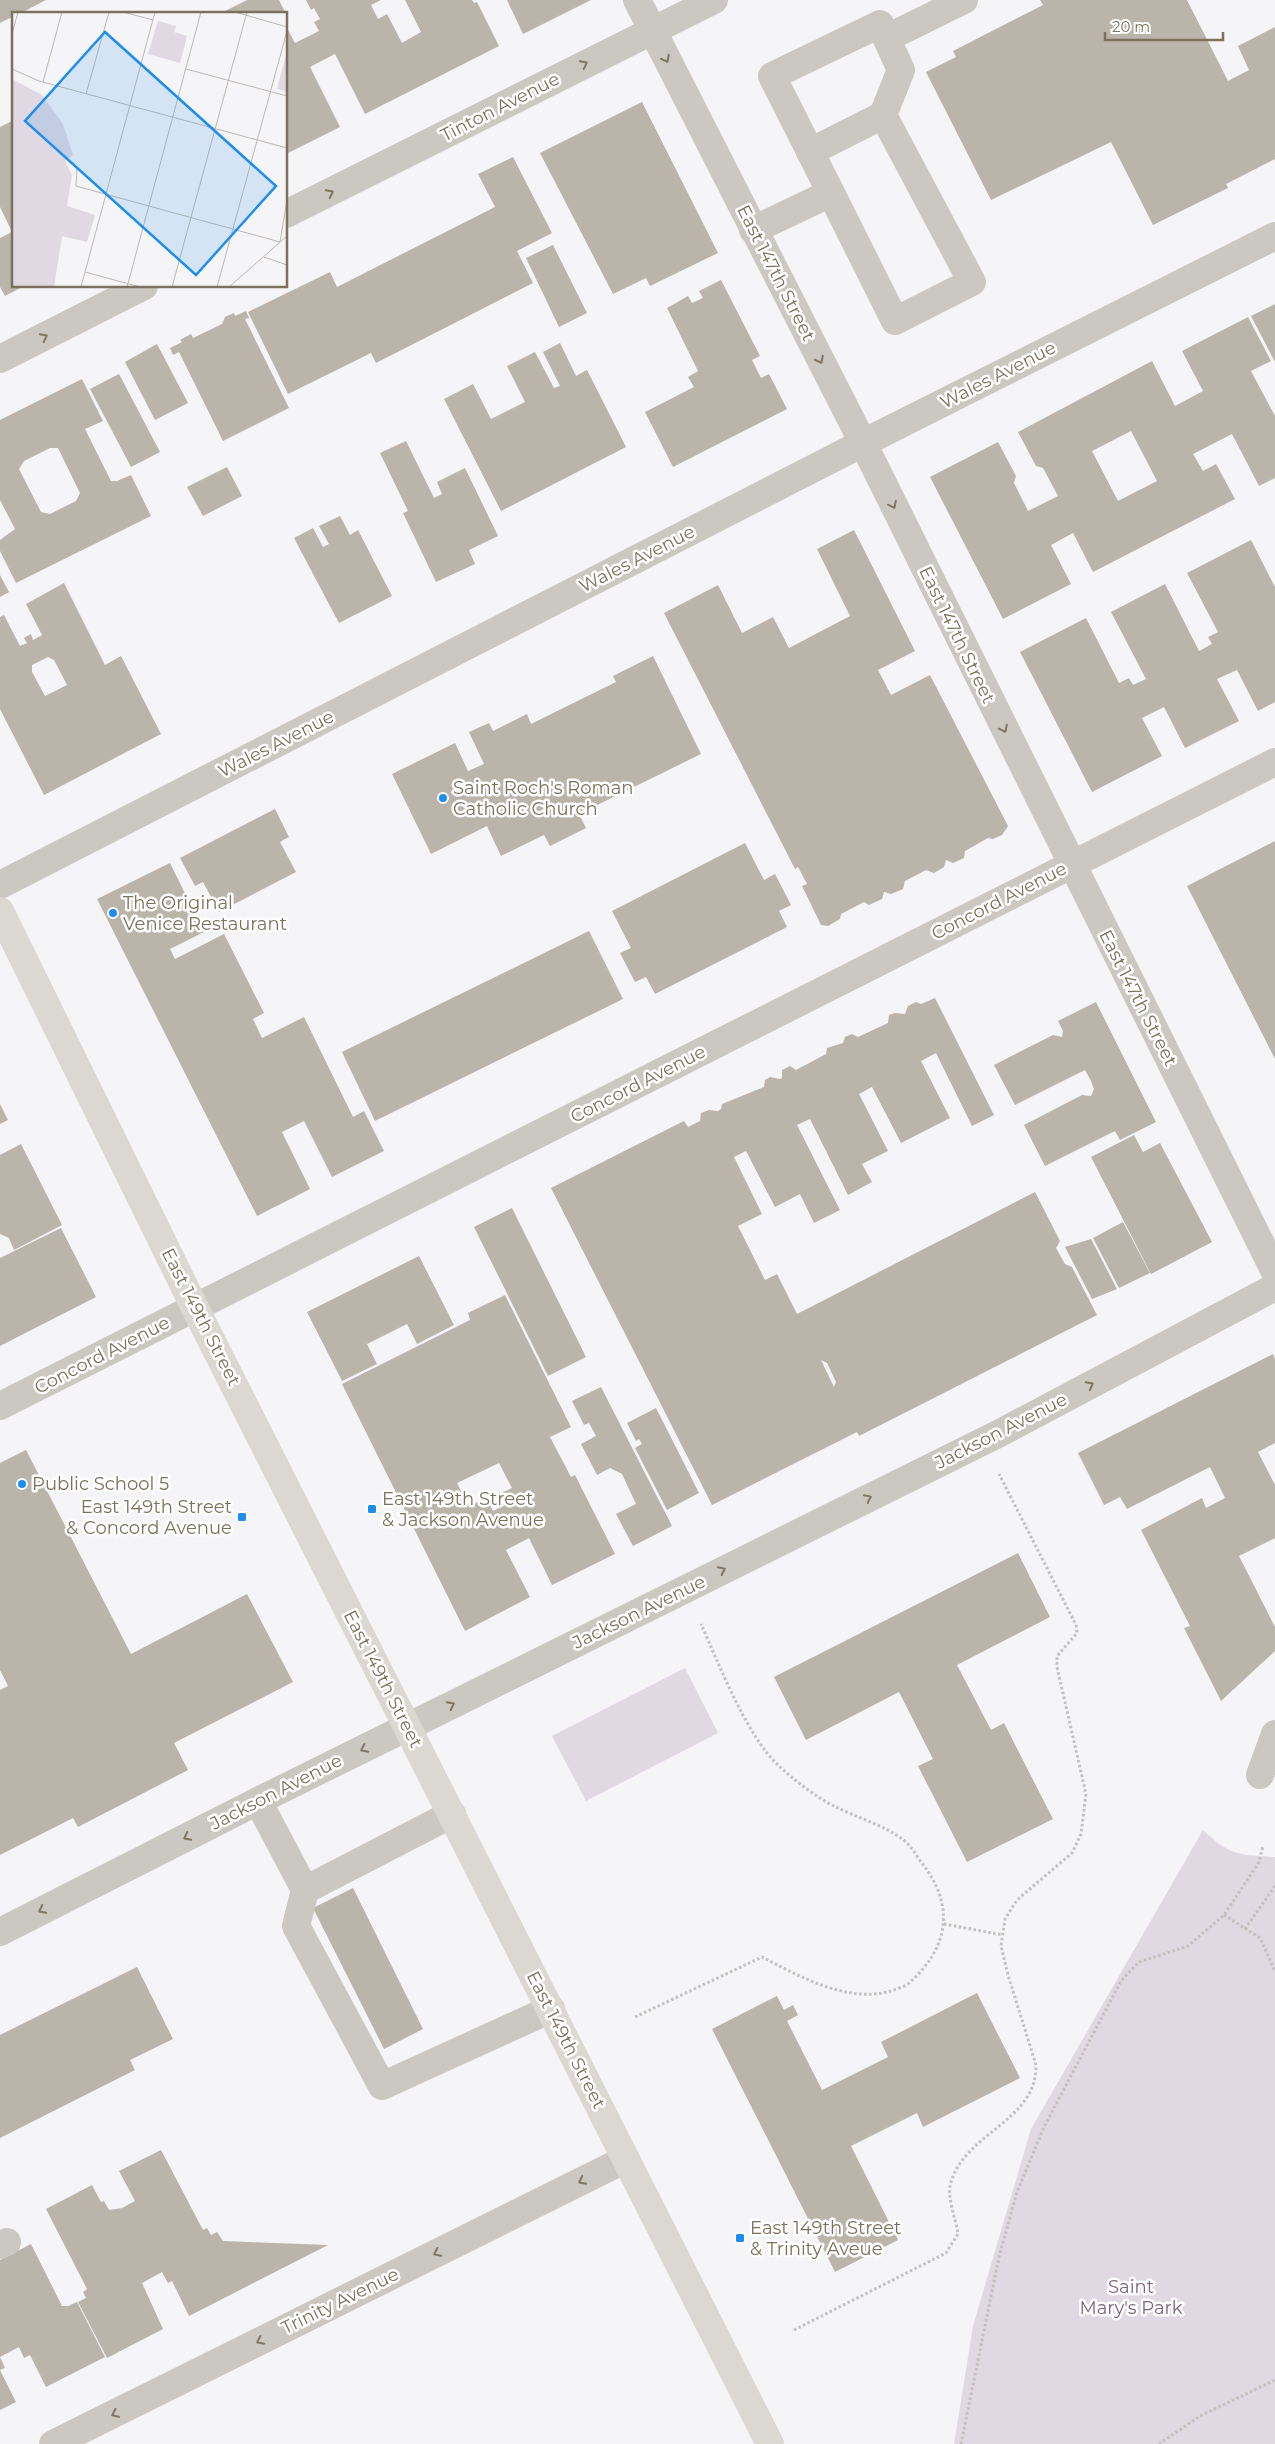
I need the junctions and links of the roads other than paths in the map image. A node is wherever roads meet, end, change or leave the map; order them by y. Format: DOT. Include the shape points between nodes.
graph roads {
  1 [pos="637,0"];
  2 [pos="714,0"];
  3 [pos="964,0"];
  4 [pos="652,30"];
  5 [pos="887,38"];
  6 [pos="883,115"];
  7 [pos="810,152"];
  8 [pos="832,193"];
  9 [pos="288,213"];
  10 [pos="753,230"];
  11 [pos="1275,236"];
  12 [pos="140,288"];
  13 [pos="0,359"];
  14 [pos="862,444"];
  15 [pos="1275,762"];
  16 [pos="1071,865"];
  17 [pos="0,885"];
  18 [pos="0,911"];
  19 [pos="1275,1272"];
  20 [pos="1275,1287"];
  21 [pos="196,1308"];
  22 [pos="0,1406"];
  23 [pos="408,1727"];
  24 [pos="1275,1734"];
  25 [pos="1260,1775"];
  26 [pos="258,1801"];
  27 [pos="452,1814"];
  28 [pos="305,1890"];
  29 [pos="0,1932"];
  30 [pos="551,2009"];
  31 [pos="626,2159"];
  32 [pos="54,2444"];
  33 [pos="770,2444"];
  1 -- 4 [label="street, East 147th Street"];
  2 -- 4 [label="street, Tinton Avenue"];
  3 -- 5 [label="street"];
  9 -- 4 [label="street, Tinton Avenue, one-way"];
  4 -- 10 [label="street, East 147th Street, one-way"];
  5 -- 6 [label="street" via="901,70"];
  5 -- 7 [label="street" via="880,24 772,76"];
  6 -- 7 [label="street"];
  6 -- 8 [label="street" via="972,282 895,321"];
  7 -- 8 [label="street"];
  8 -- 10 [label="street"];
  10 -- 14 [label="street, East 147th Street, one-way"];
  11 -- 14 [label="street, Wales Avenue"];
  13 -- 12 [label="street, one-way"];
  14 -- 16 [label="street, East 147th Street, one-way"];
  14 -- 17 [label="street, Wales Avenue"];
  15 -- 16 [label="street, Concord Avenue"];
  16 -- 19 [label="street, East 147th Street"];
  16 -- 21 [label="street, Concord Avenue"];
  18 -- 21 [label="main road, East 149th Street"];
  23 -- 20 [label="street, Jackson Avenue, one-way" via="1000,1433"];
  21 -- 22 [label="street, Concord Avenue"];
  21 -- 23 [label="main road, East 149th Street"];
  23 -- 26 [label="street, Jackson Avenue, one-way"];
  23 -- 27 [label="main road, East 149th Street"];
  24 -- 25 [label="street"];
  26 -- 28 [label="street"];
  26 -- 29 [label="street, Jackson Avenue, one-way"];
  27 -- 28 [label="street"];
  27 -- 30 [label="main road, East 149th Street"];
  28 -- 30 [label="street" via="296,1926 382,2086"];
  30 -- 31 [label="main road, East 149th Street"];
  31 -- 32 [label="street, Trinity Avenue, one-way"];
  31 -- 33 [label="main road, East 149th Street"];
}
